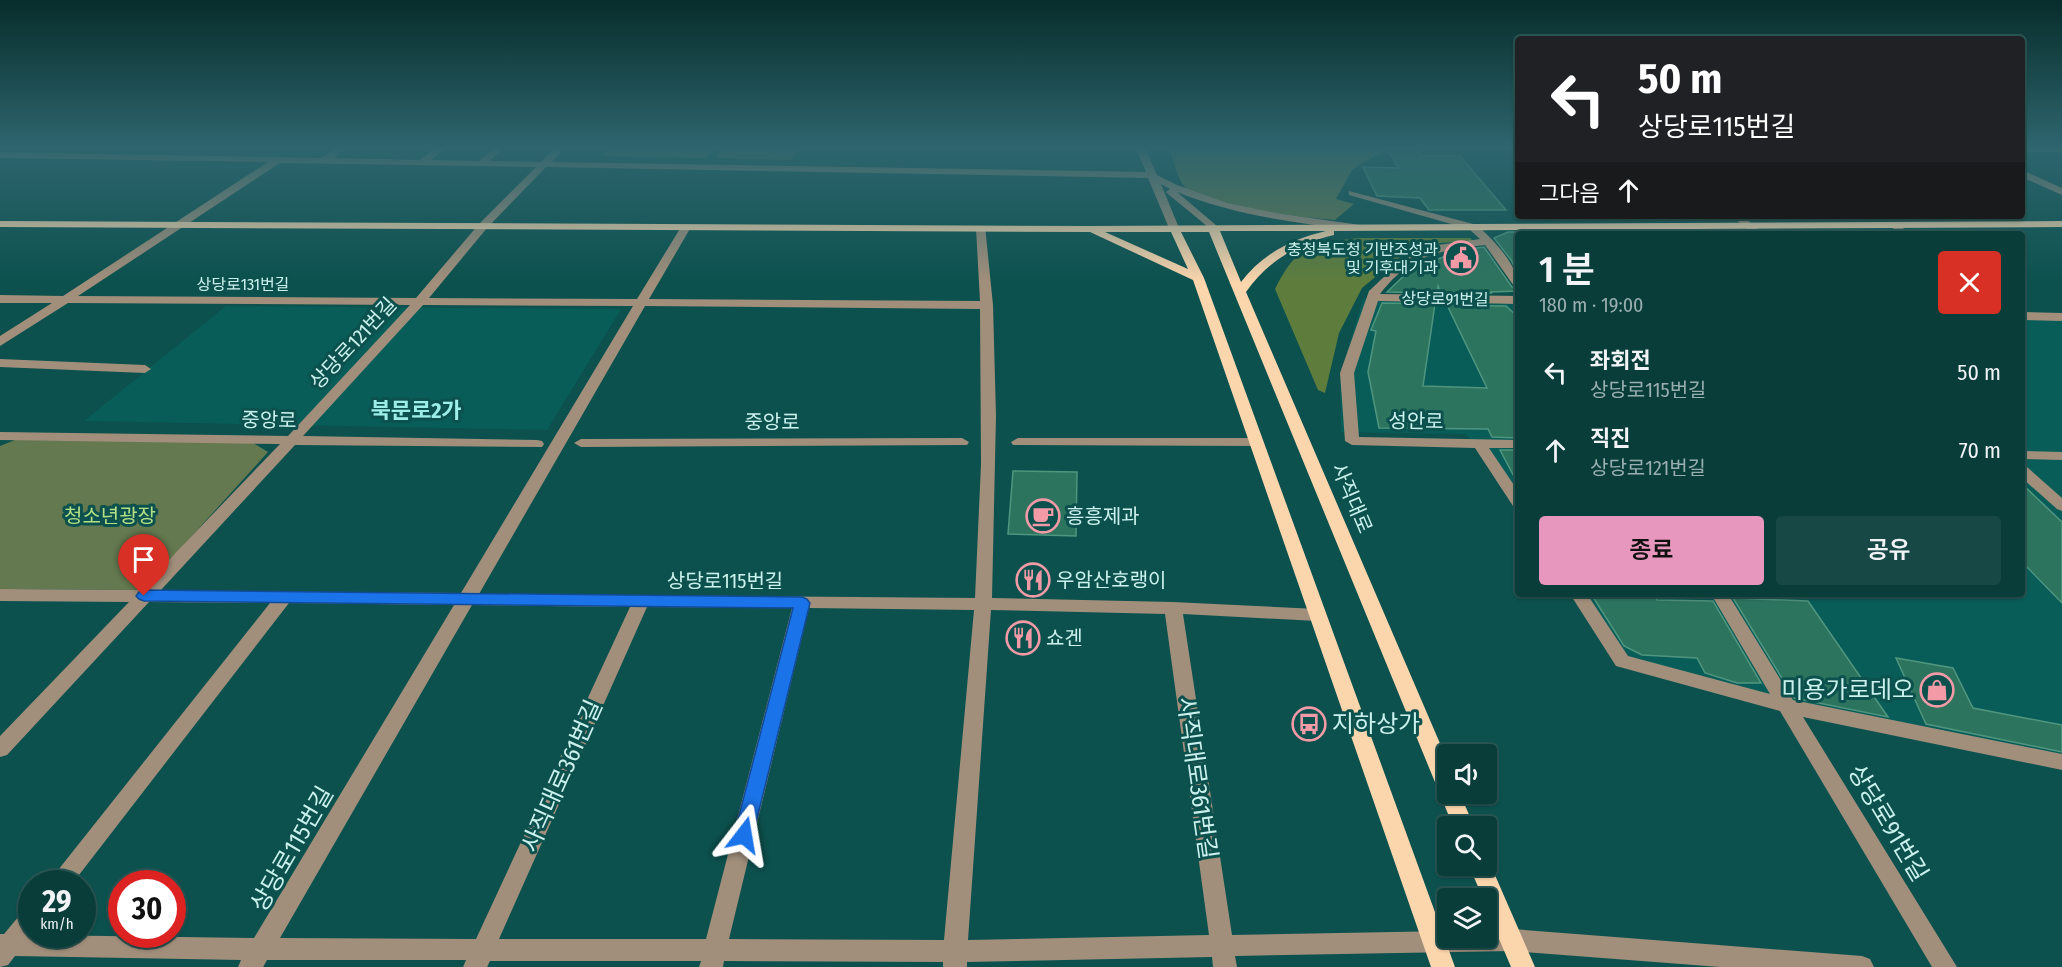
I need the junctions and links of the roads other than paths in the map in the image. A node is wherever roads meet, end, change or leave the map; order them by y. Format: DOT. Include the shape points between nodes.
graph roads {
  1 [pos="228,193"];
  2 [pos="516,193"];
  3 [pos="1158,193"];
  4 [pos="1172,193"];
  5 [pos="1184,193"];
  6 [pos="1352,193"];
  7 [pos="1741,219"];
  8 [pos="0,224"];
  9 [pos="2062,224"];
  10 [pos="180,225"];
  11 [pos="1894,225"];
  12 [pos="483,226"];
  13 [pos="1749,226"];
  14 [pos="686,227"];
  15 [pos="1359,227"];
  16 [pos="1473,227"];
  17 [pos="981,228"];
  18 [pos="1174,228"];
  19 [pos="1213,228"];
  20 [pos="1089,229"];
  21 [pos="1755,231"];
  22 [pos="1903,231"];
  23 [pos="1488,241"];
  24 [pos="1198,278"];
  25 [pos="1515,280"];
  26 [pos="1240,292"];
  27 [pos="1372,297"];
  28 [pos="0,299"];
  29 [pos="67,300"];
  30 [pos="1515,300"];
  31 [pos="419,302"];
  32 [pos="640,304"];
  33 [pos="987,305"];
  34 [pos="2025,315"];
  35 [pos="2061,318"];
  36 [pos="0,342"];
  37 [pos="0,363"];
  38 [pos="145,369"];
  39 [pos="0,436"];
  40 [pos="291,441"];
  41 [pos="962,442"];
  42 [pos="1018,442"];
  43 [pos="1256,442"];
  44 [pos="581,443"];
  45 [pos="1479,443"];
  46 [pos="537,444"];
  47 [pos="1515,444"];
  48 [pos="2025,455"];
  49 [pos="2062,456"];
  50 [pos="2025,473"];
  51 [pos="1515,498"];
  52 [pos="2062,507"];
  53 [pos="0,595"];
  54 [pos="144,596"];
  55 [pos="1580,597"];
  56 [pos="1721,597"];
  57 [pos="284,598"];
  58 [pos="466,600"];
  59 [pos="641,601"];
  60 [pos="802,603"];
  61 [pos="983,604"];
  62 [pos="1173,608"];
  63 [pos="1317,615"];
  64 [pos="1787,706"];
  65 [pos="0,749"];
  66 [pos="1437,761"];
  67 [pos="2062,762"];
  68 [pos="69,870"];
  69 [pos="1484,876"];
  70 [pos="18,932"];
  71 [pos="1512,940"];
  72 [pos="1434,943"];
  73 [pos="3,949"];
  74 [pos="1223,957"];
  75 [pos="256,958"];
  76 [pos="479,958"];
  77 [pos="713,959"];
  78 [pos="955,959"];
  79 [pos="1443,967"];
  80 [pos="1523,967"];
  81 [pos="1862,967"];
  82 [pos="1945,967"];
  1 -- 10 [label="street"];
  2 -- 12 [label="street, 상당로121번길"];
  3 -- 18 [label="street"];
  4 -- 19 [label="street"];
  5 -- 15 [label="street" via="1285,218"];
  6 -- 16 [label="street"];
  7 -- 13 [label="street"];
  8 -- 10 [label="main road"];
  9 -- 11 [label="main road"];
  10 -- 12 [label="main road"];
  10 -- 29 [label="street"];
  11 -- 13 [label="main road"];
  11 -- 22 [label="street"];
  12 -- 14 [label="main road"];
  12 -- 31 [label="street, 상당로121번길"];
  13 -- 16 [label="main road"];
  13 -- 21 [label="street"];
  14 -- 17 [label="main road"];
  14 -- 32 [label="street, 상당로115번길"];
  15 -- 16 [label="main road"];
  15 -- 19 [label="main road"];
  15 -- 26 [label="main road" via="1314,237 1283,250 1255,270"];
  16 -- 23 [label="street, 상당로91번길"];
  17 -- 20 [label="main road"];
  17 -- 33 [label="street"];
  18 -- 19 [label="main road"];
  18 -- 20 [label="main road"];
  18 -- 24 [label="main road"];
  19 -- 26 [label="main road, 사직대로"];
  20 -- 24 [label="main road"];
  23 -- 25 [label="street, 상당로91번길"];
  23 -- 27 [label="street" via="1438,248 1409,259"];
  24 -- 43 [label="main road"];
  26 -- 66 [label="main road, 사직대로"];
  27 -- 30 [label="street, 상당로91번길"];
  27 -- 45 [label="street, 성안로" via="1347,373 1353,441"];
  28 -- 29 [label="street, 상당로131번길"];
  29 -- 31 [label="street, 상당로131번길"];
  29 -- 36 [label="street"];
  31 -- 32 [label="street, 상당로121번길"];
  31 -- 40 [label="street, 상당로121번길"];
  32 -- 33 [label="street, 상당로121번길"];
  32 -- 58 [label="street, 상당로115번길"];
  33 -- 61 [label="street" via="990,442"];
  34 -- 35 [label="street"];
  37 -- 38 [label="street"];
  39 -- 40 [label="street, 중앙로"];
  40 -- 46 [label="street, 중앙로"];
  40 -- 54 [label="street, 상당로121번길"];
  41 -- 44 [label="street, 중앙로"];
  42 -- 43 [label="street"];
  43 -- 63 [label="main road"];
  45 -- 47 [label="street, 성안로"];
  45 -- 51 [label="street"];
  48 -- 49 [label="street"];
  50 -- 52 [label="street"];
  53 -- 54 [label="street"];
  54 -- 57 [label="street"];
  54 -- 65 [label="street, 상당로121번길"];
  55 -- 64 [label="street" via="1622,661"];
  56 -- 64 [label="street, 상당로91번길"];
  57 -- 58 [label="street"];
  57 -- 68 [label="street"];
  58 -- 59 [label="street, 상당로115번길"];
  58 -- 75 [label="street, 상당로115번길"];
  59 -- 60 [label="street, 상당로115번길"];
  59 -- 76 [label="street, 사직대로361번길"];
  60 -- 61 [label="street, 상당로115번길"];
  60 -- 77 [label="street"];
  61 -- 62 [label="street"];
  61 -- 78 [label="street"];
  62 -- 63 [label="street"];
  62 -- 74 [label="street, 사직대로361번길"];
  63 -- 72 [label="main road"];
  64 -- 67 [label="street"];
  64 -- 82 [label="street, 상당로91번길"];
  69 -- 71 [label="main road"];
  70 -- 73 [label="street"];
  71 -- 72 [label="street"];
  71 -- 80 [label="main road"];
  71 -- 81 [label="street"];
  72 -- 74 [label="street"];
  72 -- 79 [label="main road"];
  73 -- 75 [label="street"];
  74 -- 78 [label="street"];
  75 -- 76 [label="street"];
  76 -- 77 [label="street"];
  77 -- 78 [label="street"];
}
